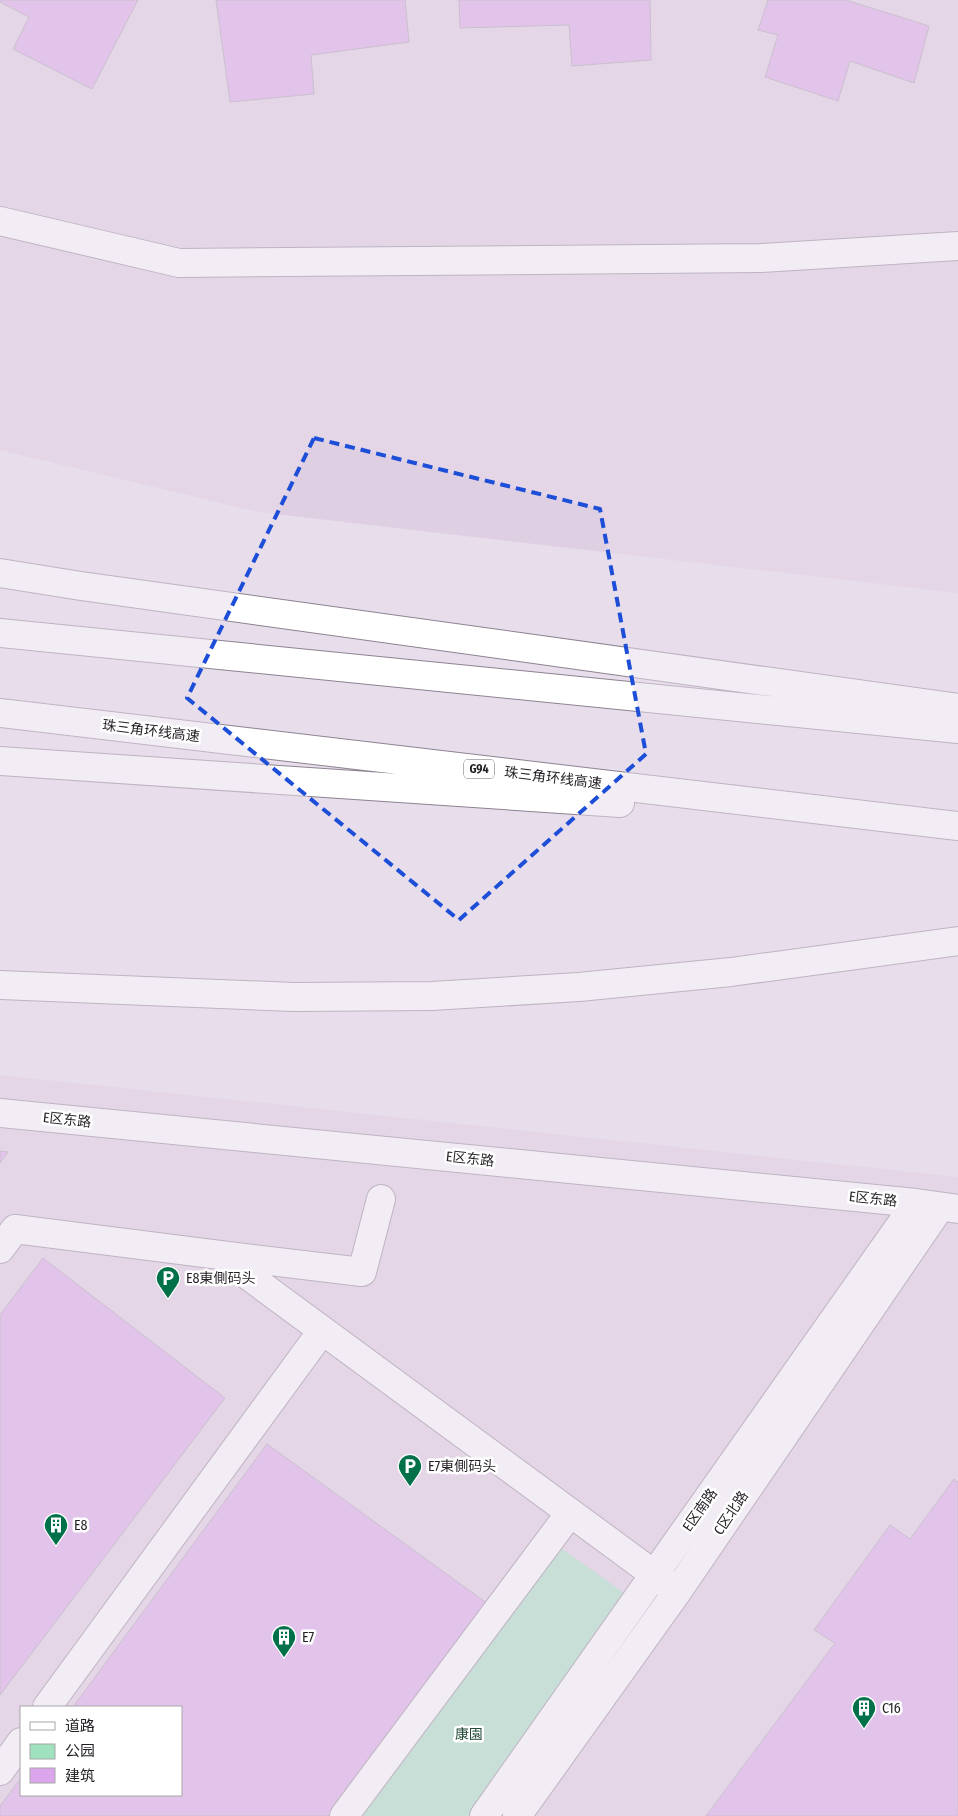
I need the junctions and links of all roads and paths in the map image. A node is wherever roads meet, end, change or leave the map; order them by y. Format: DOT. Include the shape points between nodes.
graph roads {
  1 [pos="0,221"];
  2 [pos="958,246"];
  3 [pos="0,573"];
  4 [pos="0,633"];
  5 [pos="958,708"];
  6 [pos="0,713"];
  7 [pos="958,729"];
  8 [pos="0,760"];
  9 [pos="958,826"];
  10 [pos="958,941"];
  11 [pos="0,985"];
  12 [pos="0,1113"];
  13 [pos="381,1199"];
  14 [pos="938,1206"];
  15 [pos="0,1249"];
  16 [pos="220,1255"];
  17 [pos="322,1331"];
  18 [pos="570,1513"];
  19 [pos="654,1575"];
  20 [pos="677,1592"];
  21 [pos="48,1706"];
  22 [pos="20,1743"];
  23 [pos="0,1771"];
  24 [pos="344,1816"];
  25 [pos="484,1816"];
  26 [pos="517,1816"];
  1 -- 2 [label="main road" via="179,264 761,258"];
  3 -- 5 [label="main road"];
  4 -- 7 [label="main road"];
  6 -- 9 [label="main road, 珠三角环线高速 / G94"];
  8 -- 9 [label="main road"];
  10 -- 11 [label="main road" via="731,972 579,987 432,996 294,997"];
  12 -- 14 [label="main road, E区东路"];
  13 -- 16 [label="main road" via="362,1272"];
  14 -- 19 [label="main road, E区南路"];
  14 -- 20 [label="main road, C区北路"];
  15 -- 16 [label="main road" via="15,1229"];
  16 -- 17 [label="main road"];
  17 -- 18 [label="main road"];
  17 -- 21 [label="main road"];
  18 -- 19 [label="main road"];
  18 -- 24 [label="main road"];
  19 -- 20 [label="main road"];
  19 -- 25 [label="main road, E区南路"];
  20 -- 26 [label="main road, C区北路"];
  22 -- 23 [label="main road"];
}
